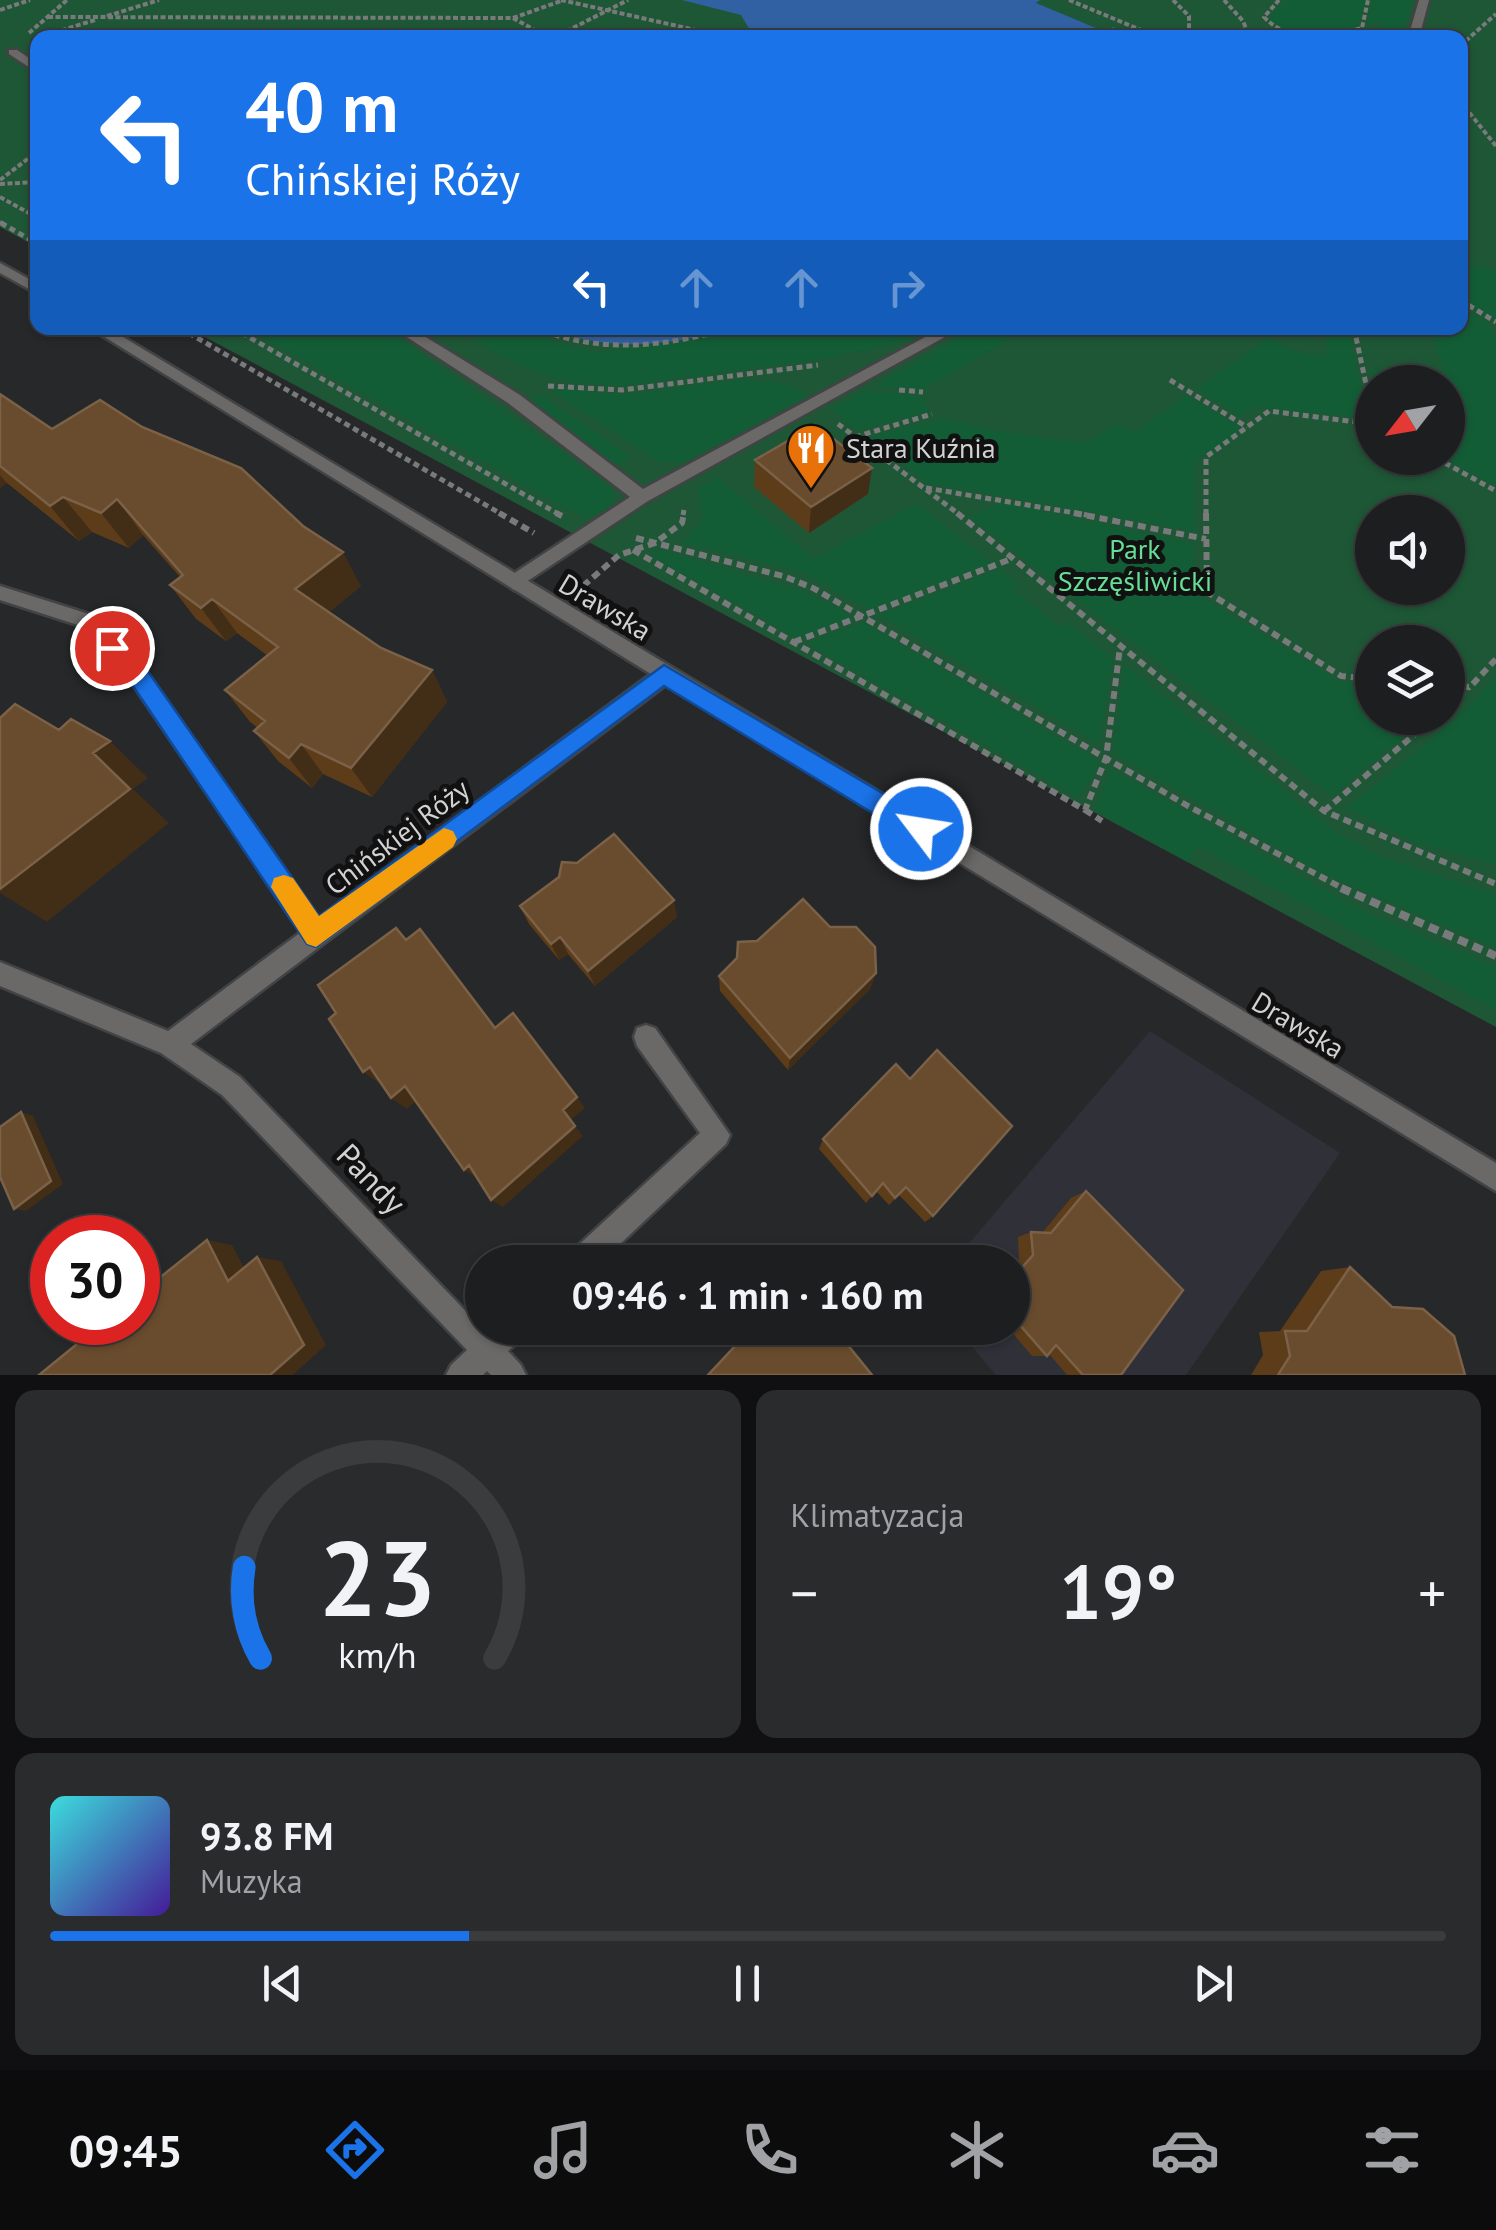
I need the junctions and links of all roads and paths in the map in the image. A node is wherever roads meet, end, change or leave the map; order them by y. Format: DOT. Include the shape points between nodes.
graph roads {
  1 [pos="30,0"];
  2 [pos="67,0"];
  3 [pos="159,0"];
  4 [pos="562,0"];
  5 [pos="628,0"];
  6 [pos="1069,0"];
  7 [pos="1172,0"];
  8 [pos="1224,0"];
  9 [pos="1279,0"];
  10 [pos="1368,0"];
  11 [pos="1424,0"];
  12 [pos="0,10"];
  13 [pos="608,13"];
  14 [pos="1496,14"];
  15 [pos="48,17"];
  16 [pos="104,18"];
  17 [pos="513,18"];
  18 [pos="33,30"];
  19 [pos="65,30"];
  20 [pos="536,30"];
  21 [pos="569,30"];
  22 [pos="700,30"];
  23 [pos="1141,30"];
  24 [pos="1189,30"];
  25 [pos="1247,30"];
  26 [pos="1280,30"];
  27 [pos="1350,30"];
  28 [pos="1416,30"];
  29 [pos="30,32"];
  30 [pos="1468,39"];
  31 [pos="14,52"];
  32 [pos="30,64"];
  33 [pos="1468,110"];
  34 [pos="1496,146"];
  35 [pos="30,158"];
  36 [pos="0,182"];
  37 [pos="30,182"];
  38 [pos="0,196"];
  39 [pos="30,213"];
  40 [pos="0,222"];
  41 [pos="30,239"];
  42 [pos="0,268"];
  43 [pos="30,285"];
  44 [pos="1468,305"];
  45 [pos="1496,322"];
  46 [pos="109,335"];
  47 [pos="192,335"];
  48 [pos="245,335"];
  49 [pos="412,335"];
  50 [pos="557,335"];
  51 [pos="706,335"];
  52 [pos="940,335"];
  53 [pos="1356,335"];
  54 [pos="833,363"];
  55 [pos="1362,365"];
  56 [pos="1170,380"];
  57 [pos="539,390"];
  58 [pos="812,405"];
  59 [pos="932,414"];
  60 [pos="1355,422"];
  61 [pos="1247,427"];
  62 [pos="855,437"];
  63 [pos="1465,474"];
  64 [pos="675,479"];
  65 [pos="925,487"];
  66 [pos="1496,491"];
  67 [pos="642,497"];
  68 [pos="594,528"];
  69 [pos="1206,539"];
  70 [pos="655,543"];
  71 [pos="560,549"];
  72 [pos="633,550"];
  73 [pos="1012,558"];
  74 [pos="600,572"];
  75 [pos="514,583"];
  76 [pos="576,593"];
  77 [pos="0,594"];
  78 [pos="864,616"];
  79 [pos="793,643"];
  80 [pos="1120,646"];
  81 [pos="1496,660"];
  82 [pos="664,674"];
  83 [pos="1355,677"];
  84 [pos="1465,686"];
  85 [pos="1470,686"];
  86 [pos="1465,691"];
  87 [pos="1414,735"];
  88 [pos="1106,758"];
  89 [pos="1086,810"];
  90 [pos="1324,811"];
  91 [pos="1102,820"];
  92 [pos="1496,884"];
  93 [pos="316,934"];
  94 [pos="1496,956"];
  95 [pos="0,974"];
  96 [pos="646,1037"];
  97 [pos="170,1044"];
  98 [pos="1496,1178"];
  99 [pos="599,1245"];
  100 [pos="493,1345"];
  101 [pos="488,1350"];
  102 [pos="461,1375"];
  103 [pos="511,1375"];
  1 -- 12 [label="path"];
  2 -- 15 [label="path"];
  3 -- 16 [label="path"];
  4 -- 13 [label="path"];
  4 -- 17 [label="path"];
  5 -- 13 [label="path"];
  6 -- 23 [label="path"];
  7 -- 24 [label="path" via="1189,16"];
  8 -- 25 [label="path"];
  9 -- 26 [label="path" via="1264,17"];
  10 -- 27 [label="path" via="1362,28"];
  11 -- 28 [label="street"];
  13 -- 21 [label="path"];
  13 -- 22 [label="path"];
  14 -- 30 [label="path"];
  15 -- 16 [label="path"];
  15 -- 18 [label="path"];
  16 -- 17 [label="path"];
  16 -- 19 [label="path"];
  17 -- 20 [label="path"];
  29 -- 31 [label="path"];
  31 -- 32 [label="street"];
  33 -- 34 [label="path"];
  35 -- 36 [label="path"];
  36 -- 37 [label="path"];
  38 -- 39 [label="path"];
  40 -- 41 [label="path"];
  42 -- 43 [label="street"];
  44 -- 45 [label="path"];
  46 -- 75 [label="street, Drawska"];
  47 -- 71 [label="path"];
  48 -- 68 [label="path" via="554,513"];
  49 -- 67 [label="street" via="514,400"];
  50 -- 51 [label="path" via="597,348"];
  52 -- 58 [label="street"];
  53 -- 55 [label="path"];
  54 -- 57 [label="path" via="622,390 554,384"];
  56 -- 61 [label="path"];
  58 -- 62 [label="path"];
  58 -- 64 [label="street"];
  59 -- 62 [label="path"];
  60 -- 61 [label="path" via="1269,411"];
  61 -- 69 [label="path" via="1206,457"];
  62 -- 65 [label="path"];
  63 -- 66 [label="path"];
  64 -- 67 [label="street"];
  64 -- 70 [label="path" via="685,500 682,523"];
  65 -- 69 [label="path"];
  65 -- 73 [label="path"];
  67 -- 68 [label="street"];
  68 -- 70 [label="path"];
  68 -- 71 [label="street"];
  69 -- 83 [label="path" via="1207,592 1341,676"];
  70 -- 72 [label="path"];
  70 -- 78 [label="path" via="783,576"];
  71 -- 74 [label="path"];
  71 -- 75 [label="street"];
  72 -- 74 [label="path"];
  72 -- 79 [label="path"];
  73 -- 78 [label="path"];
  73 -- 80 [label="path"];
  74 -- 76 [label="path"];
  75 -- 82 [label="street, Drawska"];
  77 -- 93 [label="street" via="86,620 139,677"];
  78 -- 79 [label="path"];
  78 -- 88 [label="path"];
  79 -- 89 [label="path"];
  80 -- 88 [label="path"];
  80 -- 90 [label="path"];
  81 -- 85 [label="path"];
  82 -- 93 [label="street, Chińskiej Róży"];
  82 -- 98 [label="street, Drawska"];
  84 -- 85 [label="path"];
  85 -- 86 [label="path"];
  87 -- 90 [label="path"];
  88 -- 89 [label="path"];
  88 -- 94 [label="path" via="1375,906"];
  89 -- 91 [label="path"];
  90 -- 92 [label="path"];
  93 -- 97 [label="street, Chińskiej Róży"];
  95 -- 97 [label="street"];
  96 -- 99 [label="street" via="717,1135"];
  97 -- 101 [label="street, Pandy" via="231,1086"];
  100 -- 101 [label="street"];
  101 -- 102 [label="street"];
  101 -- 103 [label="street, Pandy"];
}
